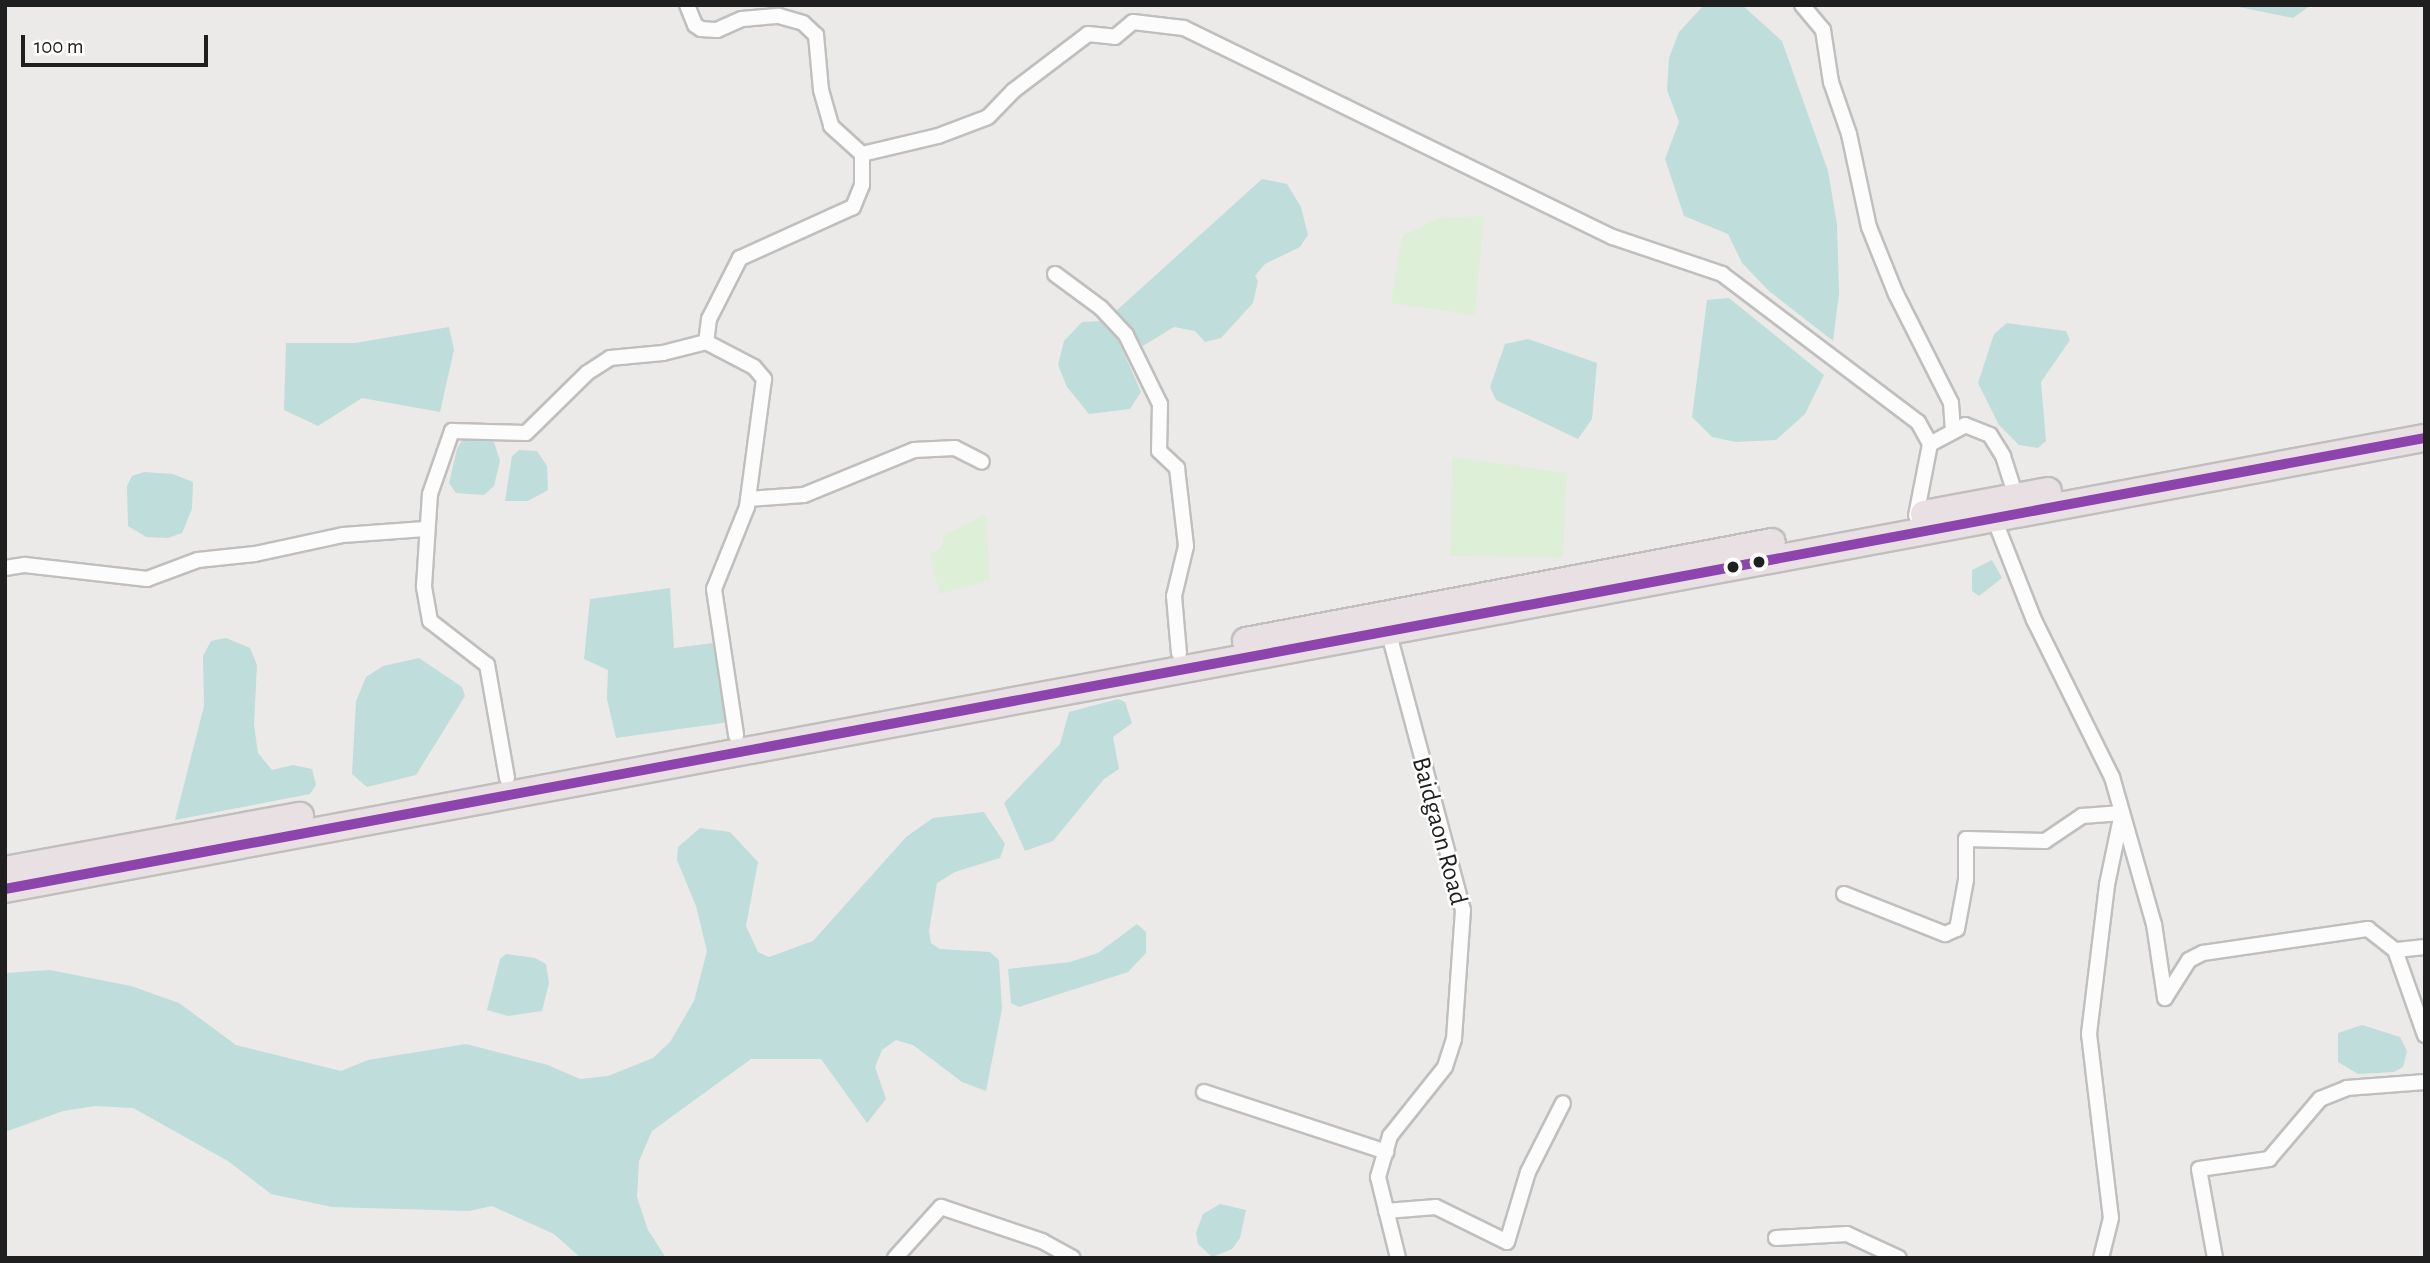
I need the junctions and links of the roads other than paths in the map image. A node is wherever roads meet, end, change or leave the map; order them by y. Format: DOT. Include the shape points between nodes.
graph roads {
  1 [pos="687,5"];
  2 [pos="1802,5"];
  3 [pos="862,154"];
  4 [pos="1055,274"];
  5 [pos="706,342"];
  6 [pos="2425,421"];
  7 [pos="1954,432"];
  8 [pos="2425,438"];
  9 [pos="1930,444"];
  10 [pos="982,462"];
  11 [pos="2016,497"];
  12 [pos="748,499"];
  13 [pos="1916,516"];
  14 [pos="1995,521"];
  15 [pos="425,529"];
  16 [pos="5,568"];
  17 [pos="1389,634"];
  18 [pos="1179,653"];
  19 [pos="736,735"];
  20 [pos="507,778"];
  21 [pos="2122,813"];
  22 [pos="5,870"];
  23 [pos="5,889"];
  24 [pos="1844,894"];
  25 [pos="2425,947"];
  26 [pos="2395,950"];
  27 [pos="2425,1035"];
  28 [pos="2425,1082"];
  29 [pos="1204,1091"];
  30 [pos="1563,1102"];
  31 [pos="1386,1152"];
  32 [pos="1386,1211"];
  33 [pos="1776,1238"];
  34 [pos="895,1258"];
  35 [pos="1073,1258"];
  36 [pos="1398,1258"];
  37 [pos="1899,1258"];
  38 [pos="2101,1258"];
  39 [pos="2215,1258"];
  1 -- 3 [label="street" via="701,29 718,30 742,19 779,16 803,23 816,35 821,90 831,125"];
  2 -- 7 [label="street" via="1823,30 1831,82 1849,134 1869,227 1951,403"];
  3 -- 5 [label="street" via="862,185 853,207 740,258 709,319"];
  3 -- 9 [label="street" via="938,136 988,117 1013,91 1088,34 1115,37 1133,22 1168,23 1613,237 1723,274 1918,422"];
  4 -- 18 [label="street" via="1101,308 1126,335 1160,404 1159,451 1177,468 1186,546 1174,596"];
  5 -- 12 [label="street" via="754,367 764,379"];
  5 -- 15 [label="street" via="663,353 610,358 587,373 526,433 453,430 435,471"];
  6 -- 11 [label="highway"];
  7 -- 9 [label="street"];
  7 -- 11 [label="street" via="1965,425 1990,435 2003,456"];
  8 -- 14 [label="highway"];
  9 -- 13 [label="street"];
  10 -- 12 [label="street" via="955,447 914,450 804,495"];
  11 -- 13 [label="highway"];
  12 -- 19 [label="street" via="714,589"];
  13 -- 18 [label="highway"];
  14 -- 17 [label="highway"];
  14 -- 21 [label="street" via="2034,620 2112,777"];
  15 -- 16 [label="street" via="343,535 255,554 198,560 146,579 25,565"];
  15 -- 20 [label="street" via="424,586 430,621 487,665"];
  17 -- 23 [label="highway"];
  17 -- 31 [label="street, Baidgaon Road" via="1463,910 1454,1039 1445,1067 1390,1136"];
  18 -- 19 [label="highway"];
  19 -- 20 [label="highway"];
  20 -- 22 [label="highway"];
  21 -- 24 [label="street" via="2082,816 2045,841 1966,839 1966,880 1957,929 1945,934"];
  21 -- 26 [label="street" via="2154,924 2165,998 2189,960 2203,953 2368,929"];
  21 -- 38 [label="street" via="2107,885 2089,1034 2111,1218"];
  25 -- 26 [label="street"];
  26 -- 27 [label="street"];
  28 -- 39 [label="street" via="2347,1088 2320,1099 2269,1159 2199,1169"];
  29 -- 31 [label="street"];
  30 -- 32 [label="street" via="1528,1172 1507,1242 1436,1207"];
  31 -- 32 [label="street, Baidgaon Road" via="1378,1177"];
  32 -- 36 [label="street, Baidgaon Road"];
  33 -- 37 [label="street" via="1847,1234"];
  34 -- 35 [label="street" via="941,1207 1042,1241"];
}
